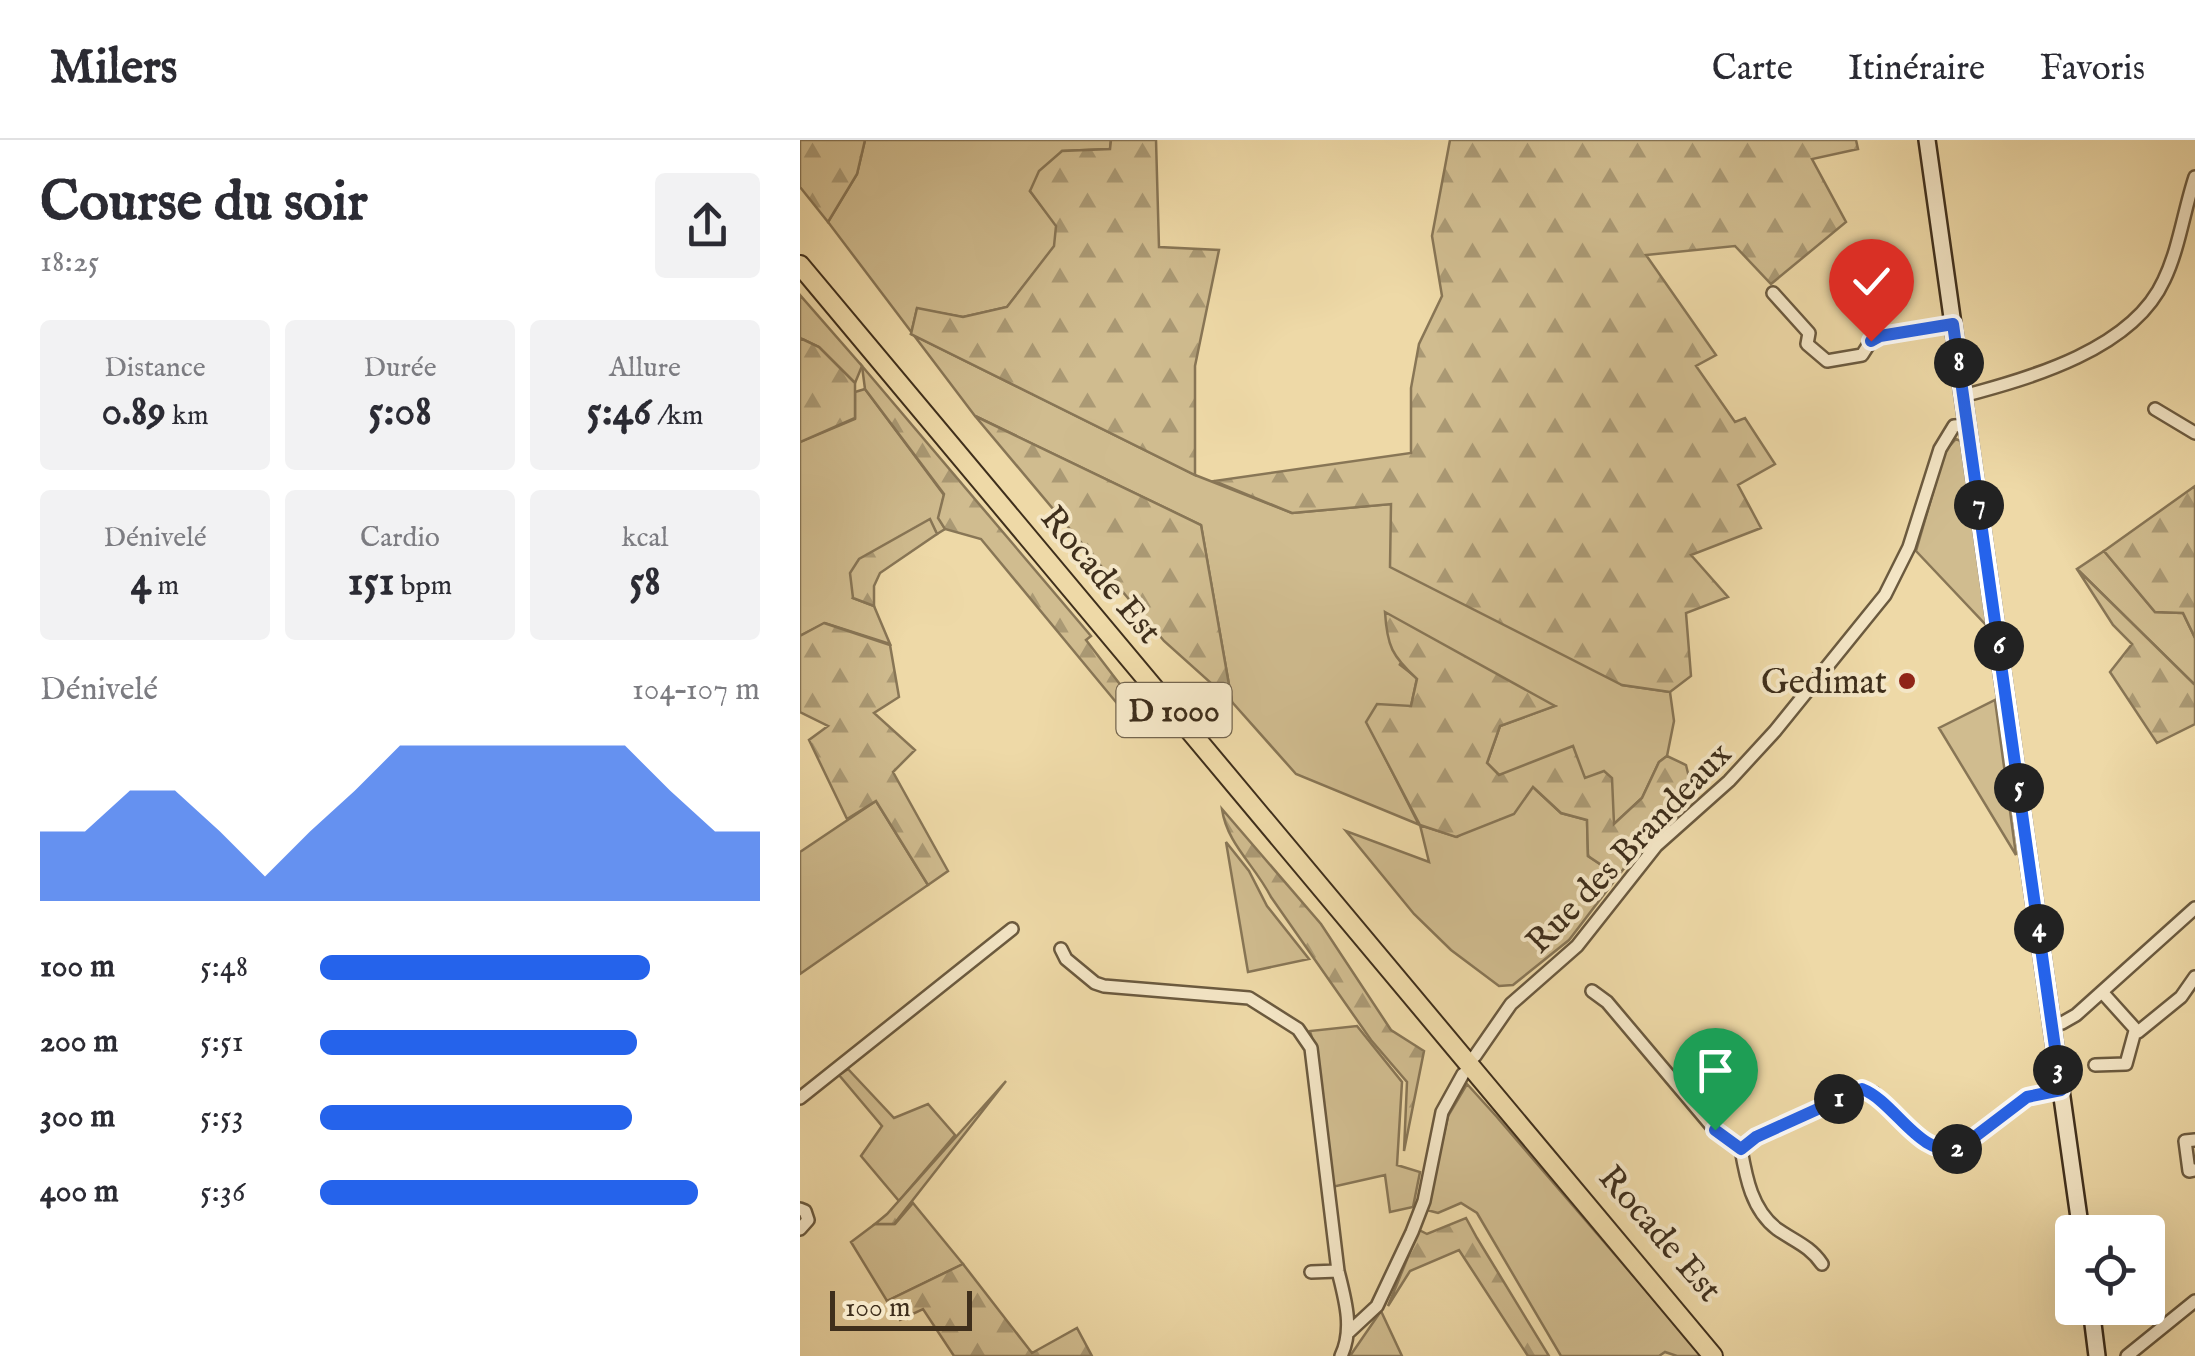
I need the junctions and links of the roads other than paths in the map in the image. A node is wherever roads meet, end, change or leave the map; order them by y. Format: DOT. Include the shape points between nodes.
graph roads {
  1 [pos="1927,140"];
  2 [pos="2195,177"];
  3 [pos="800,265"];
  4 [pos="1774,293"];
  5 [pos="1953,324"];
  6 [pos="1963,396"];
  7 [pos="2155,409"];
  8 [pos="1968,425"];
  9 [pos="2195,433"];
  10 [pos="2195,908"];
  11 [pos="1012,930"];
  12 [pos="1061,948"];
  13 [pos="2195,978"];
  14 [pos="1592,990"];
  15 [pos="2102,992"];
  16 [pos="2052,1024"];
  17 [pos="2135,1030"];
  18 [pos="1475,1056"];
  19 [pos="2096,1065"];
  20 [pos="1463,1074"];
  21 [pos="2061,1090"];
  22 [pos="800,1098"];
  23 [pos="2195,1140"];
  24 [pos="1741,1149"];
  25 [pos="1547,1155"];
  26 [pos="2195,1170"];
  27 [pos="800,1209"];
  28 [pos="2078,1215"];
  29 [pos="800,1229"];
  30 [pos="1822,1264"];
  31 [pos="1338,1270"];
  32 [pos="1311,1272"];
  33 [pos="2195,1301"];
  34 [pos="2093,1325"];
  35 [pos="1349,1332"];
  36 [pos="1341,1356"];
  37 [pos="1712,1356"];
  38 [pos="1725,1356"];
  39 [pos="2098,1356"];
  40 [pos="2127,1356"];
  1 -- 5 [label="street"];
  2 -- 6 [label="street" via="2165,280 2126,330 2014,382"];
  3 -- 25 [label="main road, Rocade Est / D 1000"];
  4 -- 5 [label="street" via="1809,333 1807,344 1828,361 1862,355 1880,336"];
  5 -- 6 [label="street"];
  6 -- 8 [label="street"];
  7 -- 9 [label="street"];
  8 -- 16 [label="street"];
  8 -- 18 [label="street, Rue des Brandeaux" via="1954,426 1940,448 1909,547 1864,622 1744,765 1656,846 1577,946 1510,1004"];
  10 -- 15 [label="street"];
  11 -- 22 [label="street"];
  12 -- 31 [label="street" via="1095,983 1248,998 1298,1029 1311,1048"];
  13 -- 17 [label="street" via="2181,998 2144,1030"];
  14 -- 24 [label="street" via="1715,1130"];
  15 -- 16 [label="street" via="2076,1015"];
  15 -- 17 [label="street"];
  16 -- 21 [label="street"];
  17 -- 19 [label="street" via="2126,1064"];
  20 -- 35 [label="street" via="1442,1112 1412,1232 1377,1306"];
  21 -- 24 [label="street" via="2027,1097 1947,1152 1932,1148 1862,1089"];
  21 -- 28 [label="street"];
  23 -- 26 [label="street" via="2185,1141 2189,1171"];
  24 -- 30 [label="street" via="1756,1204"];
  25 -- 37 [label="main road, Rocade Est / D 1000"];
  25 -- 38 [label="main road, Rocade Est / D 1000"];
  27 -- 29 [label="street" via="808,1220"];
  31 -- 32 [label="street"];
  31 -- 35 [label="street"];
  33 -- 40 [label="street"];
  34 -- 39 [label="street"];
  35 -- 36 [label="street"];
}
